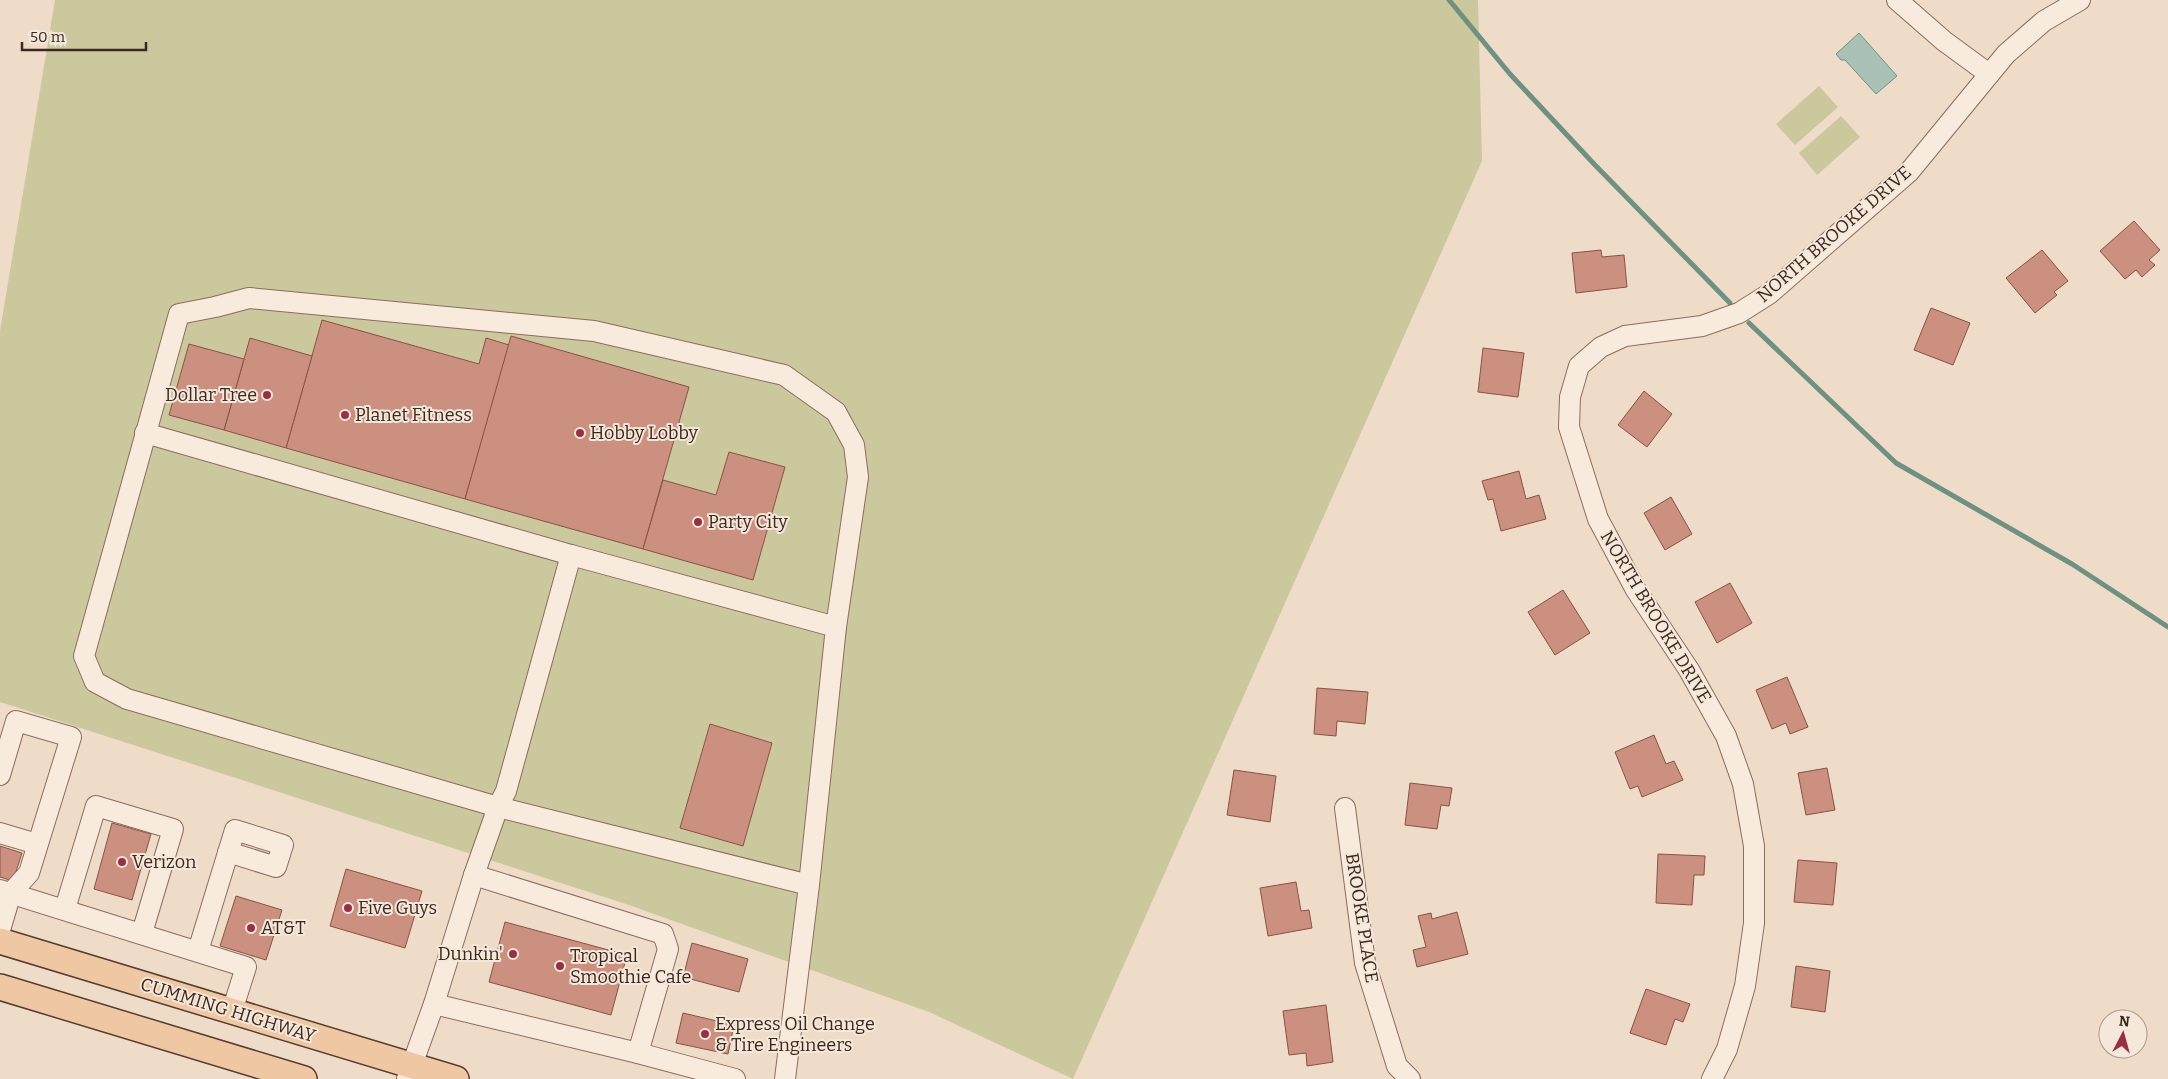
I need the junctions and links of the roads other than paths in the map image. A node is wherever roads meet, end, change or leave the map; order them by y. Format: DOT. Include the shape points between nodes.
graph roads {
  1 [pos="1896,0"];
  2 [pos="2080,0"];
  3 [pos="1990,74"];
  4 [pos="145,433"];
  5 [pos="571,555"];
  6 [pos="836,627"];
  7 [pos="0,775"];
  8 [pos="498,807"];
  9 [pos="1345,808"];
  10 [pos="0,833"];
  11 [pos="38,844"];
  12 [pos="228,852"];
  13 [pos="474,875"];
  14 [pos="809,885"];
  15 [pos="6,892"];
  16 [pos="65,909"];
  17 [pos="0,930"];
  18 [pos="142,933"];
  19 [pos="0,941"];
  20 [pos="198,951"];
  21 [pos="0,987"];
  22 [pos="434,1004"];
  23 [pos="232,1011"];
  24 [pos="638,1053"];
  25 [pos="409,1072"];
  26 [pos="304,1079"];
  27 [pos="456,1079"];
  28 [pos="734,1079"];
  29 [pos="785,1079"];
  30 [pos="1410,1079"];
  31 [pos="1712,1079"];
  1 -- 3 [label="street" via="1944,41"];
  2 -- 3 [label="street, NORTH BROOKE DRIVE" via="2044,21 2006,54"];
  3 -- 31 [label="street, NORTH BROOKE DRIVE" via="1909,172 1769,294 1739,313 1702,326 1625,336 1601,347 1579,366 1570,397 1569,427 1598,519 1636,590 1689,670 1726,736 1743,784 1754,846 1754,923 1745,986 1727,1048"];
  4 -- 5 [label="street"];
  4 -- 6 [label="street" via="179,314 249,298 594,331 784,375 836,412 854,445 858,477"];
  4 -- 8 [label="street" via="84,656 95,682 127,699"];
  5 -- 6 [label="street"];
  5 -- 8 [label="street" via="506,790"];
  6 -- 14 [label="street"];
  7 -- 11 [label="street" via="16,722 70,737"];
  8 -- 13 [label="street"];
  8 -- 14 [label="street"];
  9 -- 30 [label="street, BROOKE PLACE" via="1366,963 1397,1066"];
  10 -- 11 [label="street"];
  11 -- 15 [label="street" via="29,873"];
  12 -- 20 [label="street"];
  13 -- 22 [label="street"];
  13 -- 24 [label="street" via="663,934 668,949"];
  14 -- 29 [label="street"];
  15 -- 16 [label="street"];
  15 -- 17 [label="street"];
  16 -- 18 [label="street"];
  16 -- 18 [label="street" via="96,806 173,829"];
  18 -- 20 [label="street"];
  19 -- 23 [label="main road, CUMMING HIGHWAY"];
  20 -- 23 [label="street" via="246,967"];
  21 -- 26 [label="main road"];
  22 -- 24 [label="street"];
  22 -- 25 [label="street"];
  23 -- 25 [label="main road, CUMMING HIGHWAY"];
  24 -- 28 [label="street"];
  25 -- 27 [label="main road, CUMMING HIGHWAY"];
}
